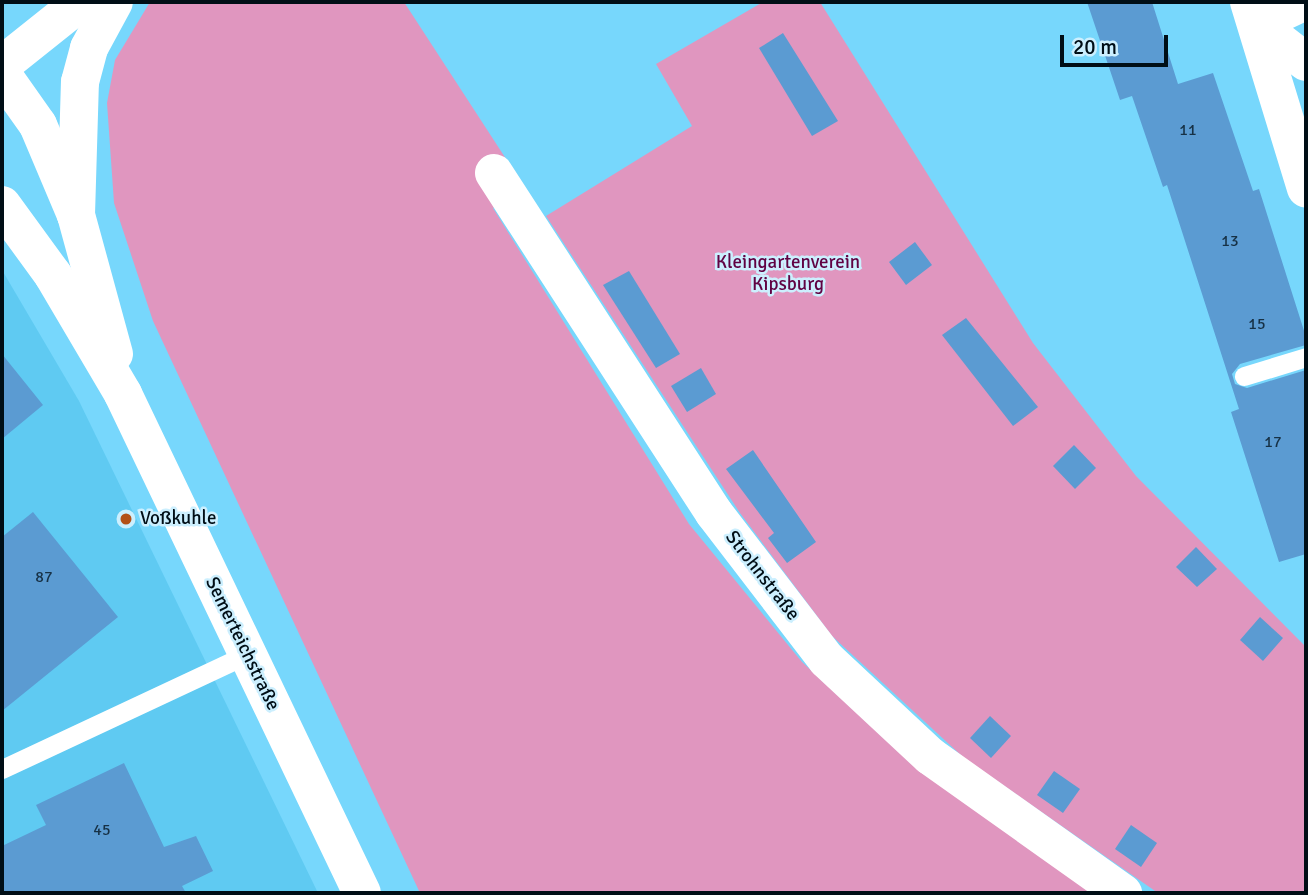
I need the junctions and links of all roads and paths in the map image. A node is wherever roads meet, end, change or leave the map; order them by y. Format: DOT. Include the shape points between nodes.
graph roads {
  1 [pos="81,2"];
  2 [pos="114,2"];
  3 [pos="1303,2"];
  4 [pos="1253,13"];
  5 [pos="1306,62"];
  6 [pos="2,65"];
  7 [pos="2,74"];
  8 [pos="494,173"];
  9 [pos="1306,188"];
  10 [pos="2,205"];
  11 [pos="76,215"];
  12 [pos="1306,357"];
  13 [pos="1244,376"];
  14 [pos="123,394"];
  15 [pos="247,654"];
  16 [pos="2,769"];
  17 [pos="362,893"];
  18 [pos="1123,893"];
  1 -- 6 [label="main road"];
  2 -- 11 [label="main road" via="89,48 80,82"];
  3 -- 4 [label="main road"];
  4 -- 5 [label="main road"];
  4 -- 9 [label="main road"];
  7 -- 11 [label="main road, Semerteichstraße" via="38,125"];
  8 -- 18 [label="main road, Strohnstraße" via="714,513 827,660 930,756"];
  10 -- 14 [label="main road, Semerteichstraße" via="53,275"];
  11 -- 14 [label="main road, Semerteichstraße"];
  12 -- 13 [label="lane"];
  14 -- 15 [label="main road, Semerteichstraße"];
  15 -- 16 [label="lane"];
  15 -- 17 [label="main road, Semerteichstraße"];
}
